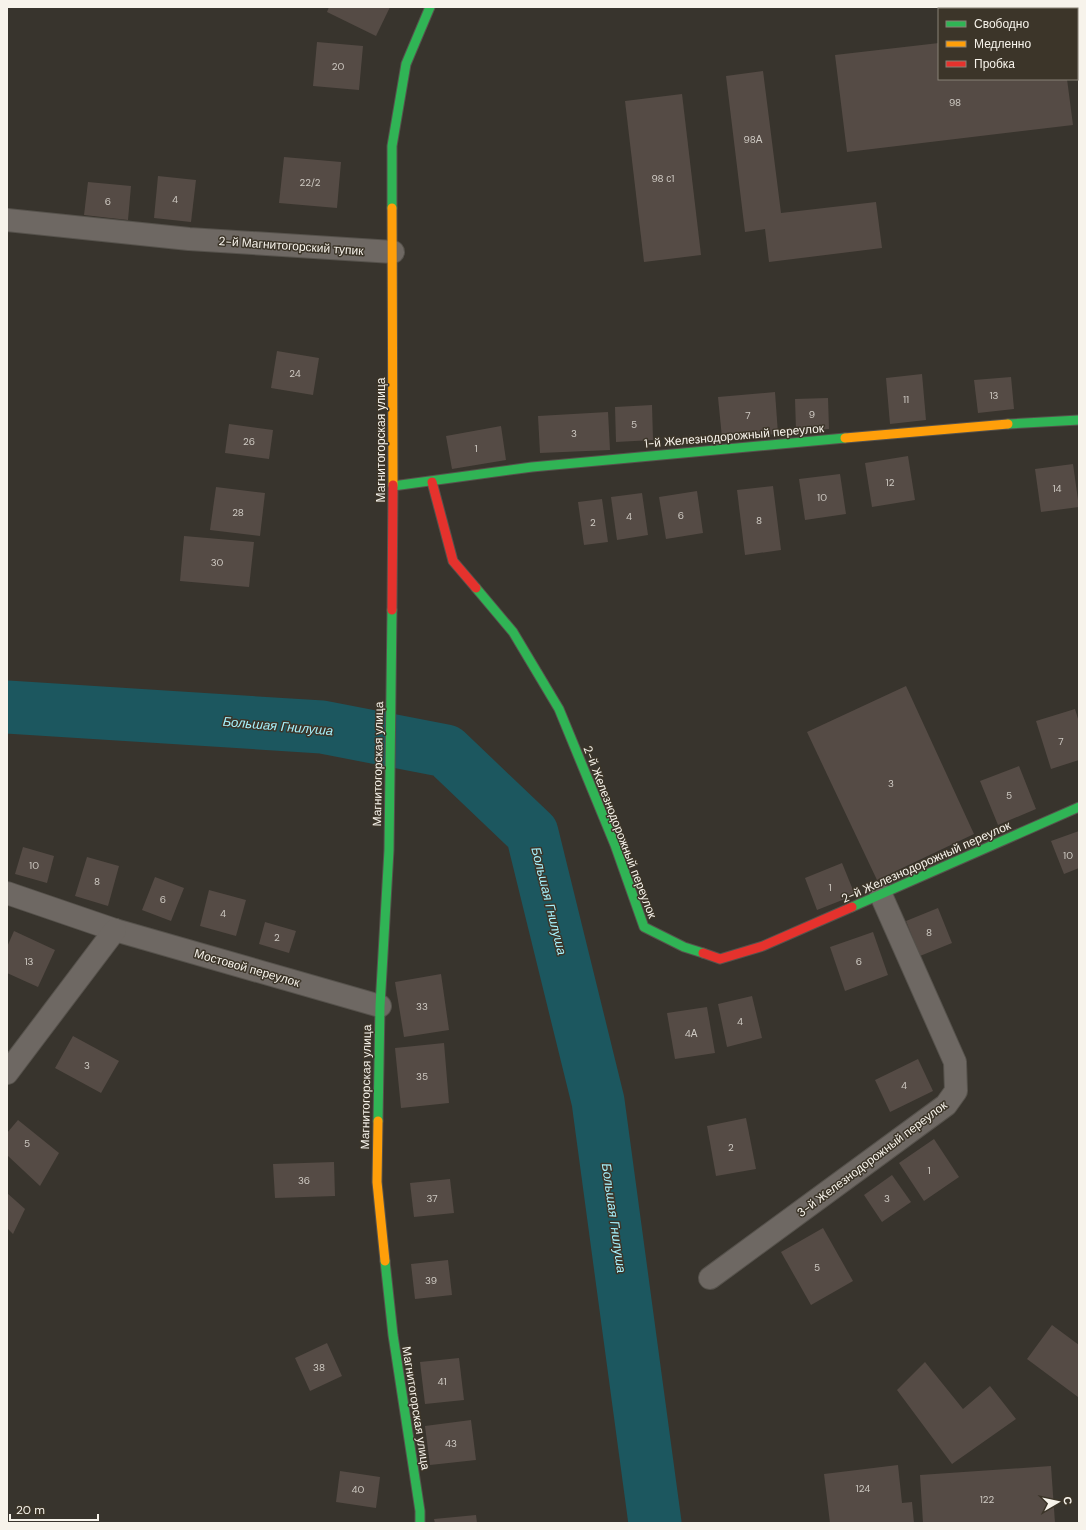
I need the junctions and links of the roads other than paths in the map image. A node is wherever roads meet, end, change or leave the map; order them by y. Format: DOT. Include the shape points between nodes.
graph roads {
  1 [pos="430,7"];
  2 [pos="7,220"];
  3 [pos="393,252"];
  4 [pos="1079,420"];
  5 [pos="432,482"];
  6 [pos="393,486"];
  7 [pos="1079,807"];
  8 [pos="7,894"];
  9 [pos="881,895"];
  10 [pos="115,930"];
  11 [pos="380,1006"];
  12 [pos="7,1073"];
  13 [pos="710,1278"];
  14 [pos="420,1523"];
  1 -- 3 [label="street, Магнитогорская улица" via="406,64 392,146"];
  2 -- 3 [label="street, 2-й Магнитогорский тупик" via="189,239"];
  3 -- 6 [label="street, Магнитогорская улица"];
  4 -- 5 [label="street, 1-й Железнодорожный переулок" via="815,440 532,467"];
  5 -- 6 [label="street, 1-й Железнодорожный переулок"];
  5 -- 9 [label="street, 2-й Железнодорожный переулок" via="453,561 513,632 559,709 616,846 644,926 684,947 720,959 763,946"];
  6 -- 11 [label="street, Магнитогорская улица" via="389,850"];
  7 -- 9 [label="street, 2-й Железнодорожный переулок"];
  8 -- 10 [label="street, Мостовой переулок"];
  9 -- 13 [label="street, 3-й Железнодорожный переулок" via="955,1062 956,1091 946,1105"];
  10 -- 11 [label="street, Мостовой переулок"];
  10 -- 12 [label="street"];
  11 -- 14 [label="street, Магнитогорская улица" via="377,1182 393,1335"];
}
